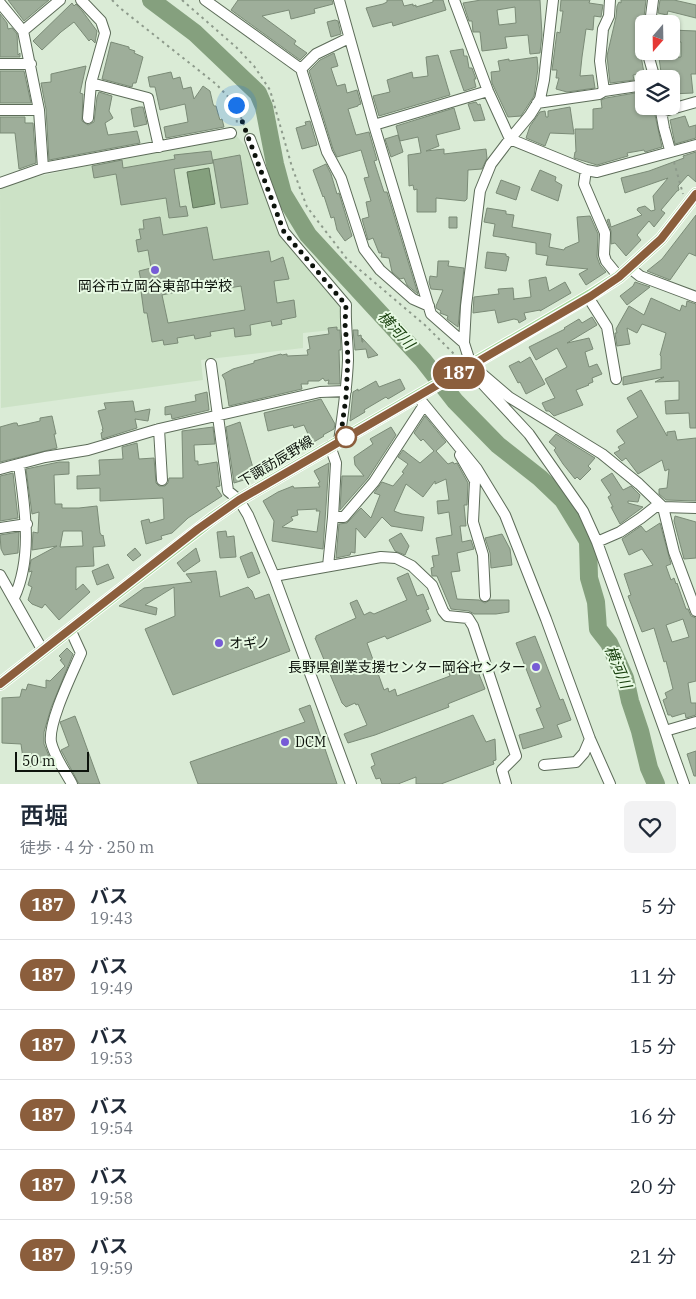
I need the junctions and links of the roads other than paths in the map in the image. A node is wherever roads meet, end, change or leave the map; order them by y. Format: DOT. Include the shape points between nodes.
graph roads {
  1 [pos="60,0"];
  2 [pos="82,0"];
  3 [pos="205,0"];
  4 [pos="339,0"];
  5 [pos="454,0"];
  6 [pos="553,0"];
  7 [pos="610,0"];
  8 [pos="653,0"];
  9 [pos="0,3"];
  10 [pos="651,15"];
  11 [pos="24,31"];
  12 [pos="349,38"];
  13 [pos="0,64"];
  14 [pos="30,64"];
  15 [pos="301,69"];
  16 [pos="91,83"];
  17 [pos="635,86"];
  18 [pos="488,91"];
  19 [pos="604,91"];
  20 [pos="696,102"];
  21 [pos="537,103"];
  22 [pos="680,105"];
  23 [pos="0,110"];
  24 [pos="39,110"];
  25 [pos="662,115"];
  26 [pos="88,118"];
  27 [pos="374,125"];
  28 [pos="231,133"];
  29 [pos="250,139"];
  30 [pos="510,139"];
  31 [pos="696,144"];
  32 [pos="159,147"];
  33 [pos="670,150"];
  34 [pos="42,168"];
  35 [pos="586,170"];
  36 [pos="0,183"];
  37 [pos="694,197"];
  38 [pos="630,268"];
  39 [pos="619,277"];
  40 [pos="588,297"];
  41 [pos="696,297"];
  42 [pos="429,306"];
  43 [pos="464,343"];
  44 [pos="211,364"];
  45 [pos="468,368"];
  46 [pos="616,378"];
  47 [pos="346,391"];
  48 [pos="421,399"];
  49 [pos="218,416"];
  50 [pos="159,429"];
  51 [pos="335,444"];
  52 [pos="459,447"];
  53 [pos="19,465"];
  54 [pos="1,466"];
  55 [pos="162,480"];
  56 [pos="239,500"];
  57 [pos="663,507"];
  58 [pos="696,508"];
  59 [pos="333,517"];
  60 [pos="27,524"];
  61 [pos="0,528"];
  62 [pos="597,542"];
  63 [pos="328,566"];
  64 [pos="0,575"];
  65 [pos="274,576"];
  66 [pos="485,596"];
  67 [pos="14,598"];
  68 [pos="696,611"];
  69 [pos="70,629"];
  70 [pos="42,651"];
  71 [pos="0,684"];
  72 [pos="696,722"];
  73 [pos="665,731"];
  74 [pos="590,739"];
  75 [pos="544,765"];
  76 [pos="72,784"];
  77 [pos="351,784"];
  78 [pos="506,784"];
  79 [pos="610,784"];
  80 [pos="684,784"];
  1 -- 11 [label="street"];
  2 -- 16 [label="street" via="101,21 105,33"];
  3 -- 15 [label="street"];
  4 -- 12 [label="street"];
  5 -- 18 [label="street"];
  6 -- 21 [label="street" via="544,80"];
  7 -- 19 [label="street" via="609,16 602,29 600,61"];
  8 -- 10 [label="street"];
  9 -- 11 [label="street"];
  11 -- 14 [label="street"];
  12 -- 15 [label="street" via="316,54"];
  12 -- 27 [label="street"];
  13 -- 14 [label="street"];
  14 -- 24 [label="street"];
  15 -- 42 [label="street" via="327,152 341,178 364,249 393,282 413,299"];
  16 -- 26 [label="street"];
  16 -- 32 [label="street" via="148,98"];
  17 -- 19 [label="street"];
  18 -- 27 [label="street"];
  18 -- 30 [label="street"];
  19 -- 21 [label="street"];
  20 -- 22 [label="street"];
  21 -- 30 [label="street"];
  23 -- 24 [label="street"];
  24 -- 34 [label="street"];
  25 -- 33 [label="street"];
  27 -- 42 [label="street"];
  28 -- 32 [label="street"];
  29 -- 47 [label="street" via="284,232 346,305"];
  30 -- 35 [label="street"];
  30 -- 43 [label="street" via="491,164 480,191"];
  31 -- 33 [label="street"];
  32 -- 34 [label="street"];
  33 -- 35 [label="street" via="597,172"];
  34 -- 36 [label="street"];
  35 -- 39 [label="street" via="584,184 604,232 604,255"];
  37 -- 38 [label="main road, 下諏訪辰野線" via="661,239"];
  38 -- 39 [label="main road, 下諏訪辰野線"];
  38 -- 41 [label="street" via="640,276"];
  39 -- 40 [label="main road, 下諏訪辰野線"];
  40 -- 45 [label="main road, 下諏訪辰野線"];
  40 -- 46 [label="street" via="607,326"];
  42 -- 43 [label="street" via="439,323"];
  43 -- 45 [label="street"];
  44 -- 49 [label="street"];
  45 -- 48 [label="main road, 下諏訪辰野線"];
  45 -- 57 [label="street" via="482,373 509,397 602,454"];
  45 -- 62 [label="street" via="529,434 582,511"];
  47 -- 49 [label="street" via="320,392"];
  47 -- 51 [label="street"];
  48 -- 51 [label="main road, 下諏訪辰野線"];
  48 -- 52 [label="street"];
  48 -- 59 [label="street" via="374,482 344,517"];
  49 -- 50 [label="street"];
  49 -- 56 [label="street" via="228,491"];
  50 -- 53 [label="street" via="88,450"];
  50 -- 55 [label="street"];
  51 -- 56 [label="main road, 下諏訪辰野線"];
  51 -- 59 [label="street"];
  52 -- 66 [label="street" via="457,450 475,481 473,522 483,555"];
  52 -- 74 [label="street" via="478,469 505,515"];
  53 -- 54 [label="street"];
  53 -- 60 [label="street"];
  56 -- 65 [label="street"];
  56 -- 69 [label="main road, 下諏訪辰野線"];
  57 -- 58 [label="street"];
  57 -- 62 [label="street" via="655,507 620,532"];
  57 -- 68 [label="street" via="674,552"];
  59 -- 63 [label="street"];
  60 -- 61 [label="street"];
  60 -- 67 [label="street" via="21,582"];
  62 -- 73 [label="street"];
  63 -- 65 [label="street"];
  63 -- 78 [label="street" via="396,558 412,566 432,585 447,616 468,618 516,756 502,770"];
  64 -- 67 [label="street"];
  65 -- 77 [label="street"];
  67 -- 70 [label="street"];
  69 -- 70 [label="main road, 下諏訪辰野線"];
  69 -- 76 [label="street" via="81,652 56,714 51,742"];
  70 -- 71 [label="main road, 下諏訪辰野線"];
  72 -- 73 [label="street"];
  73 -- 80 [label="street"];
  74 -- 75 [label="street" via="576,762"];
  74 -- 79 [label="street"];
}
